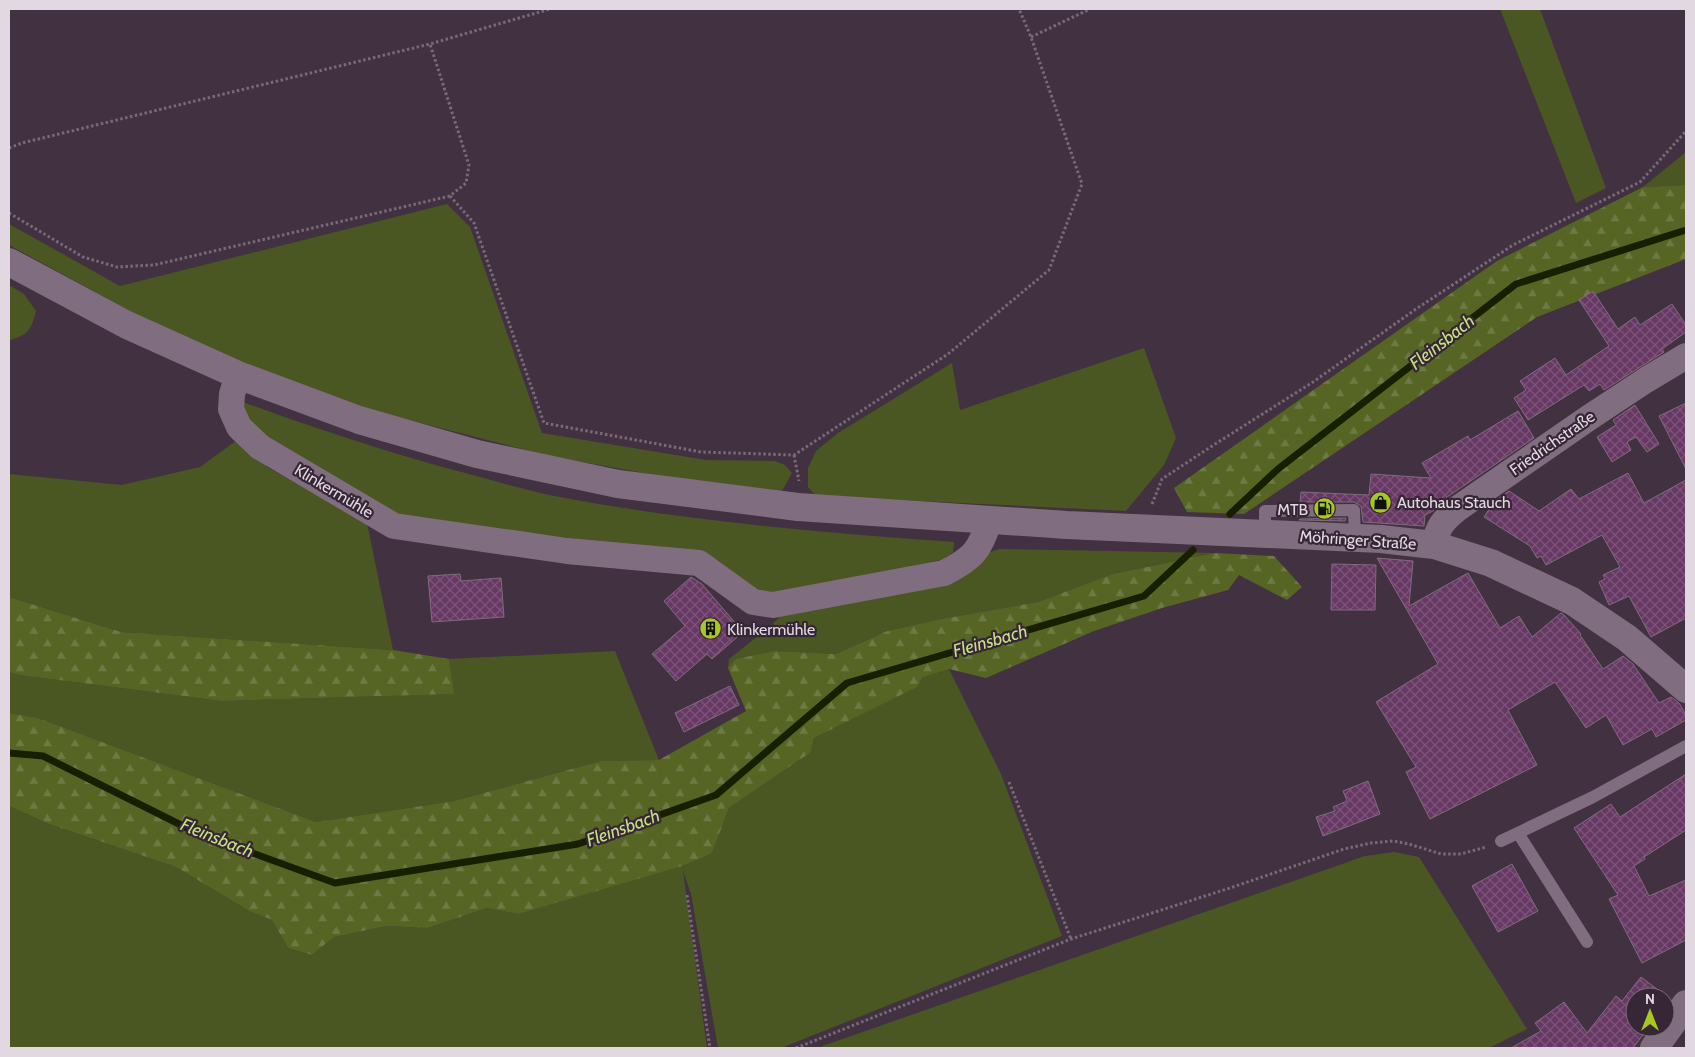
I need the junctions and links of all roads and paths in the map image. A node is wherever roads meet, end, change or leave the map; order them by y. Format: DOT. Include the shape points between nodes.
graph roads {
  1 [pos="550,9"];
  2 [pos="1019,9"];
  3 [pos="1090,9"];
  4 [pos="1031,37"];
  5 [pos="430,44"];
  6 [pos="1686,131"];
  7 [pos="9,148"];
  8 [pos="450,196"];
  9 [pos="9,213"];
  10 [pos="9,262"];
  11 [pos="1686,356"];
  12 [pos="238,375"];
  13 [pos="989,521"];
  14 [pos="1143,529"];
  15 [pos="1434,545"];
  16 [pos="1686,689"];
  17 [pos="1686,746"];
  18 [pos="1009,782"];
  19 [pos="1518,834"];
  20 [pos="1501,841"];
  21 [pos="687,895"];
  22 [pos="1071,939"];
  23 [pos="1587,942"];
  24 [pos="1686,1004"];
  25 [pos="710,1048"];
  26 [pos="796,1048"];
  27 [pos="1654,1048"];
  1 -- 5 [label="path"];
  2 -- 4 [label="path"];
  3 -- 4 [label="path"];
  4 -- 8 [label="path" via="1082,184 1049,270 948,354 794,455 701,452 544,423 474,222"];
  5 -- 7 [label="path"];
  5 -- 8 [label="path" via="469,165 466,183"];
  6 -- 14 [label="path" via="1640,182 1513,245 1313,382 1162,479"];
  8 -- 9 [label="path" via="154,265 117,267 83,257"];
  10 -- 12 [label="main road, Möhringer Straße" via="127,325"];
  11 -- 15 [label="street, Friedrichstraße" via="1590,417 1457,509 1444,520"];
  12 -- 13 [label="main road, Möhringer Straße" via="359,420 477,454 618,484 798,507"];
  12 -- 13 [label="street, Klinkermühle" via="231,409 239,428 260,447 394,526 567,551 699,563 753,602 773,605 944,573 962,564 975,552"];
  13 -- 14 [label="main road, Möhringer Straße"];
  14 -- 15 [label="main road, Möhringer Straße" via="1355,538"];
  15 -- 16 [label="main road, Möhringer Straße" via="1491,563 1572,601 1627,638"];
  17 -- 19 [label="lane"];
  18 -- 22 [label="path"];
  19 -- 20 [label="lane"];
  19 -- 23 [label="lane"];
  20 -- 22 [label="path" via="1461,854 1441,854 1393,842 1353,847"];
  21 -- 25 [label="path"];
  22 -- 26 [label="path"];
  24 -- 27 [label="main road"];
}
